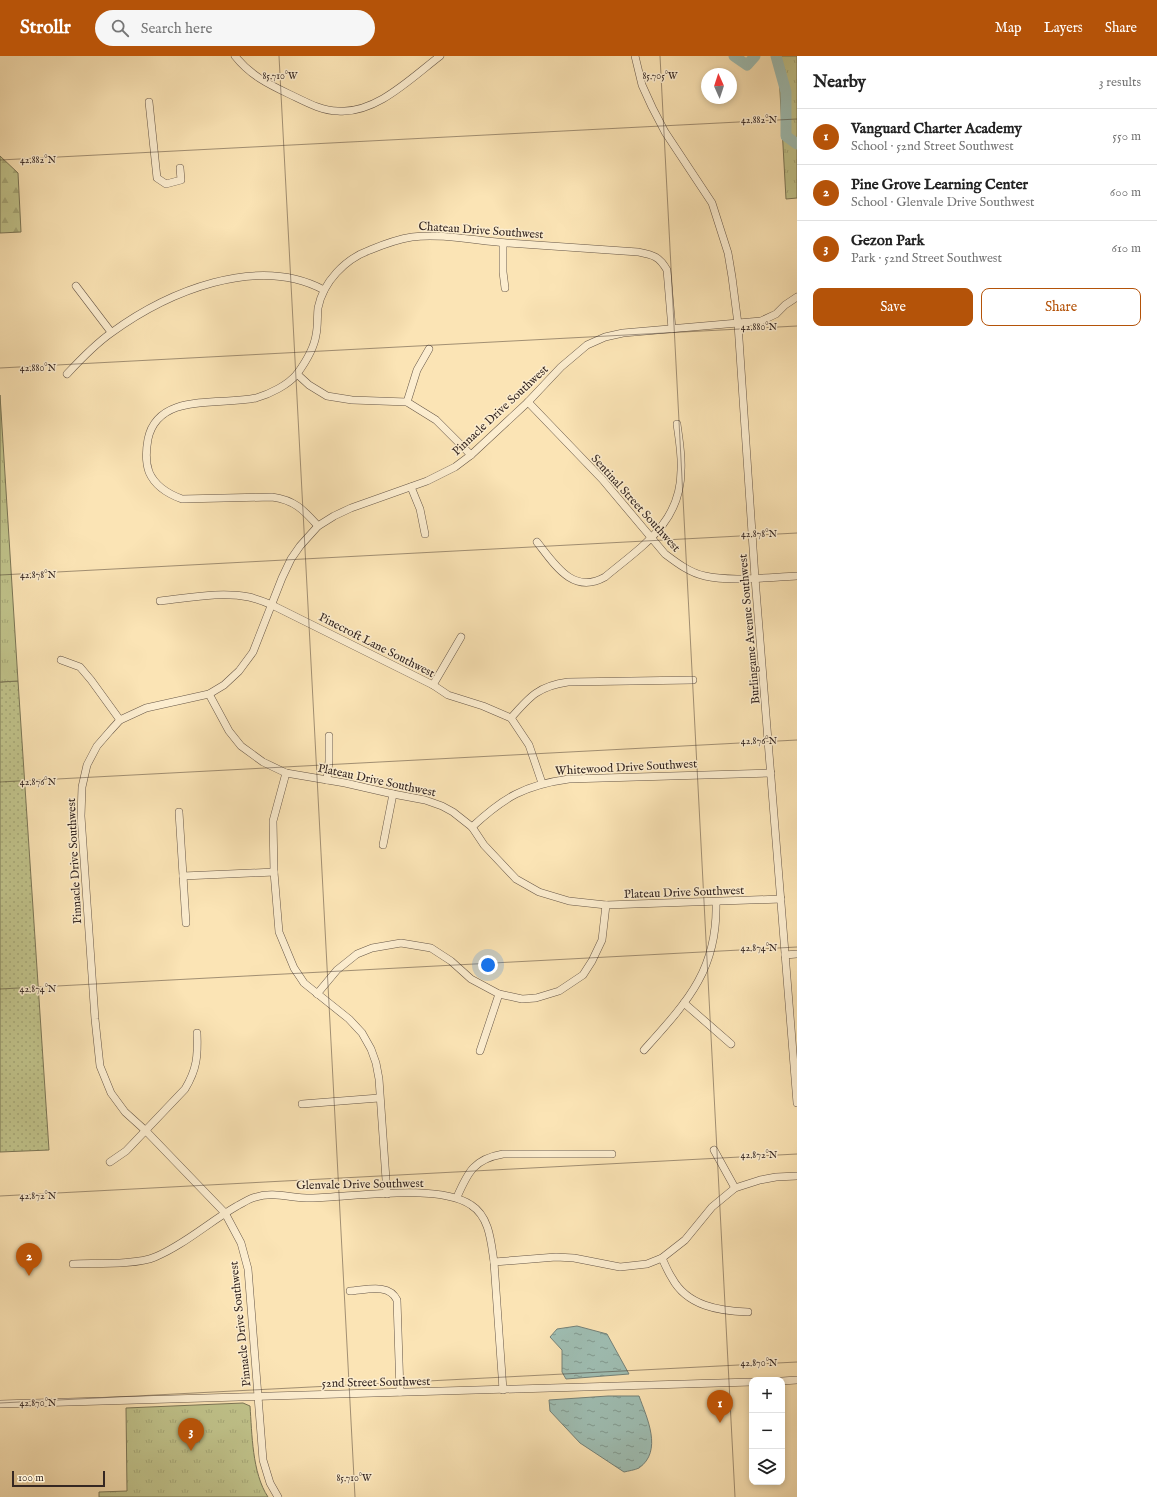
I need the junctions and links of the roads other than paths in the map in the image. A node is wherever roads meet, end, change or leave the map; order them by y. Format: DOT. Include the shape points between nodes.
graph roads {
  1 [pos="235,56"];
  2 [pos="440,56"];
  3 [pos="635,56"];
  4 [pos="149,102"];
  5 [pos="180,168"];
  6 [pos="503,242"];
  7 [pos="76,286"];
  8 [pos="505,288"];
  9 [pos="324,290"];
  10 [pos="797,297"];
  11 [pos="738,324"];
  12 [pos="672,329"];
  13 [pos="111,332"];
  14 [pos="429,350"];
  15 [pos="67,374"];
  16 [pos="296,374"];
  17 [pos="407,402"];
  18 [pos="528,402"];
  19 [pos="677,424"];
  20 [pos="472,455"];
  21 [pos="411,486"];
  22 [pos="318,526"];
  23 [pos="425,534"];
  24 [pos="652,538"];
  25 [pos="537,542"];
  26 [pos="797,576"];
  27 [pos="755,578"];
  28 [pos="160,601"];
  29 [pos="272,605"];
  30 [pos="461,637"];
  31 [pos="61,660"];
  32 [pos="693,680"];
  33 [pos="433,685"];
  34 [pos="209,694"];
  35 [pos="511,718"];
  36 [pos="120,720"];
  37 [pos="329,736"];
  38 [pos="286,773"];
  39 [pos="771,773"];
  40 [pos="327,780"];
  41 [pos="542,783"];
  42 [pos="393,794"];
  43 [pos="179,812"];
  44 [pos="472,827"];
  45 [pos="383,845"];
  46 [pos="274,872"];
  47 [pos="183,876"];
  48 [pos="781,899"];
  49 [pos="716,902"];
  50 [pos="606,905"];
  51 [pos="186,923"];
  52 [pos="785,954"];
  53 [pos="797,954"];
  54 [pos="317,994"];
  55 [pos="499,994"];
  56 [pos="684,1003"];
  57 [pos="197,1033"];
  58 [pos="731,1044"];
  59 [pos="644,1050"];
  60 [pos="480,1051"];
  61 [pos="379,1098"];
  62 [pos="797,1103"];
  63 [pos="302,1104"];
  64 [pos="146,1131"];
  65 [pos="714,1150"];
  66 [pos="612,1154"];
  67 [pos="110,1162"];
  68 [pos="797,1176"];
  69 [pos="735,1188"];
  70 [pos="387,1194"];
  71 [pos="457,1197"];
  72 [pos="225,1213"];
  73 [pos="662,1258"];
  74 [pos="494,1262"];
  75 [pos="74,1264"];
  76 [pos="350,1291"];
  77 [pos="748,1312"];
  78 [pos="797,1380"];
  79 [pos="785,1381"];
  80 [pos="749,1382"];
  81 [pos="504,1390"];
  82 [pos="400,1392"];
  83 [pos="258,1396"];
  84 [pos="0,1404"];
  85 [pos="278,1497"];
  1 -- 2 [label="street" via="256,77 270,85 316,106 337,112 357,110 374,104"];
  3 -- 11 [label="street, Burlingame Avenue Southwest" via="642,85 665,132 712,203 728,253"];
  4 -- 5 [label="street" via="157,178 166,184 181,180"];
  6 -- 8 [label="street" via="502,272"];
  6 -- 9 [label="street, Chateau Drive Southwest" via="412,237 357,256 333,276"];
  6 -- 12 [label="street, Chateau Drive Southwest" via="654,255 667,270"];
  7 -- 13 [label="street"];
  9 -- 13 [label="street" via="289,277 247,277 229,280 188,291 153,306"];
  9 -- 16 [label="street, Chateau Drive Southwest" via="318,308 314,343"];
  10 -- 11 [label="street, Pinnacle Drive Southwest" via="785,304 776,314 761,321"];
  11 -- 12 [label="street, Pinnacle Drive Southwest"];
  11 -- 27 [label="street, Burlingame Avenue Southwest"];
  12 -- 18 [label="street, Pinnacle Drive Southwest" via="623,333 587,345 561,367"];
  13 -- 15 [label="street" via="87,352"];
  14 -- 17 [label="street" via="417,370"];
  16 -- 17 [label="street" via="327,396 352,400"];
  16 -- 22 [label="street, Chateau Drive Southwest" via="287,383 257,397 194,402 170,410 150,430 146,450 147,462 156,482 170,494 182,499 282,498 295,503"];
  17 -- 20 [label="street" via="436,420"];
  18 -- 20 [label="street, Pinnacle Drive Southwest"];
  18 -- 24 [label="street, Sentinal Street Southwest" via="602,480"];
  19 -- 24 [label="street" via="682,470 679,494 668,520"];
  20 -- 21 [label="street, Pinnacle Drive Southwest" via="455,467"];
  21 -- 22 [label="street, Pinnacle Drive Southwest" via="351,508"];
  21 -- 23 [label="street" via="420,509"];
  22 -- 29 [label="street, Pinnacle Drive Southwest" via="291,559"];
  24 -- 25 [label="street" via="605,577 598,581 582,583 564,574"];
  24 -- 27 [label="street, Sentinal Street Southwest" via="665,554 677,563 705,576"];
  26 -- 27 [label="street, Sentinal Street Southwest"];
  27 -- 39 [label="street, Burlingame Avenue Southwest"];
  28 -- 29 [label="street, Pinecroft Lane Southwest" via="227,595 248,597"];
  29 -- 33 [label="street, Pinecroft Lane Southwest"];
  29 -- 34 [label="street, Pinnacle Drive Southwest" via="247,662 231,679"];
  30 -- 33 [label="street"];
  31 -- 36 [label="street" via="80,667"];
  32 -- 35 [label="street" via="557,684 534,694"];
  33 -- 35 [label="street, Pinecroft Lane Southwest" via="448,695"];
  34 -- 36 [label="street, Pinnacle Drive Southwest" via="146,708"];
  34 -- 38 [label="street, Plateau Drive Southwest" via="223,722 241,746 263,762"];
  35 -- 41 [label="street" via="529,745"];
  36 -- 64 [label="street, Pinnacle Drive Southwest" via="98,746 87,765 82,787 81,816 100,1066 111,1093 124,1112"];
  37 -- 40 [label="street"];
  38 -- 40 [label="street, Plateau Drive Southwest"];
  38 -- 46 [label="street" via="273,821"];
  39 -- 41 [label="street, Whitewood Drive Southwest" via="569,779"];
  39 -- 48 [label="street, Burlingame Avenue Southwest"];
  40 -- 42 [label="street, Plateau Drive Southwest"];
  41 -- 44 [label="street, Whitewood Drive Southwest" via="502,801"];
  42 -- 44 [label="street, Plateau Drive Southwest" via="442,806"];
  42 -- 45 [label="street"];
  43 -- 47 [label="street"];
  44 -- 50 [label="street, Plateau Drive Southwest" via="495,858 516,879 528,886 569,901"];
  46 -- 47 [label="street"];
  46 -- 54 [label="street" via="279,932 294,968 304,983"];
  47 -- 51 [label="street"];
  48 -- 49 [label="street, Plateau Drive Southwest"];
  48 -- 52 [label="street, Burlingame Avenue Southwest"];
  49 -- 50 [label="street, Plateau Drive Southwest"];
  49 -- 56 [label="street" via="715,937 709,958 700,979"];
  50 -- 55 [label="street" via="602,940 592,961 576,981 560,991 536,998 522,999"];
  52 -- 53 [label="street"];
  52 -- 62 [label="street, Burlingame Avenue Southwest"];
  54 -- 55 [label="street" via="337,970 357,954 372,948 401,943 431,948 471,979"];
  54 -- 61 [label="street" via="349,1019 362,1033 376,1063"];
  55 -- 60 [label="street"];
  56 -- 58 [label="street"];
  56 -- 59 [label="street"];
  57 -- 64 [label="street" via="197,1062 192,1079"];
  61 -- 63 [label="street"];
  61 -- 70 [label="street"];
  64 -- 67 [label="street" via="126,1151"];
  64 -- 72 [label="street, Pinnacle Drive Southwest"];
  65 -- 69 [label="street"];
  66 -- 71 [label="street" via="492,1156 473,1167 465,1177"];
  68 -- 69 [label="street" via="760,1180"];
  69 -- 73 [label="street" via="712,1207 685,1240"];
  70 -- 71 [label="street, Glenvale Drive Southwest"];
  70 -- 72 [label="street, Glenvale Drive Southwest" via="313,1198 270,1194 255,1197"];
  71 -- 74 [label="street, Glenvale Drive Southwest" via="473,1206 488,1227"];
  72 -- 75 [label="street, Glenvale Drive Southwest" via="154,1258"];
  72 -- 83 [label="street, Pinnacle Drive Southwest" via="241,1243 248,1269"];
  73 -- 74 [label="street" via="647,1264 620,1267 556,1257"];
  73 -- 77 [label="street" via="672,1279 691,1299 718,1310"];
  74 -- 81 [label="street, Glenvale Drive Southwest"];
  76 -- 82 [label="street" via="383,1289 394,1294 397,1300"];
  78 -- 79 [label="street"];
  80 -- 81 [label="street, 52nd Street Southwest"];
  81 -- 82 [label="street, 52nd Street Southwest"];
  82 -- 83 [label="street, 52nd Street Southwest"];
  83 -- 84 [label="street, 52nd Street Southwest"];
  83 -- 85 [label="street, Pinnacle Drive Southwest" via="264,1466"];
}
